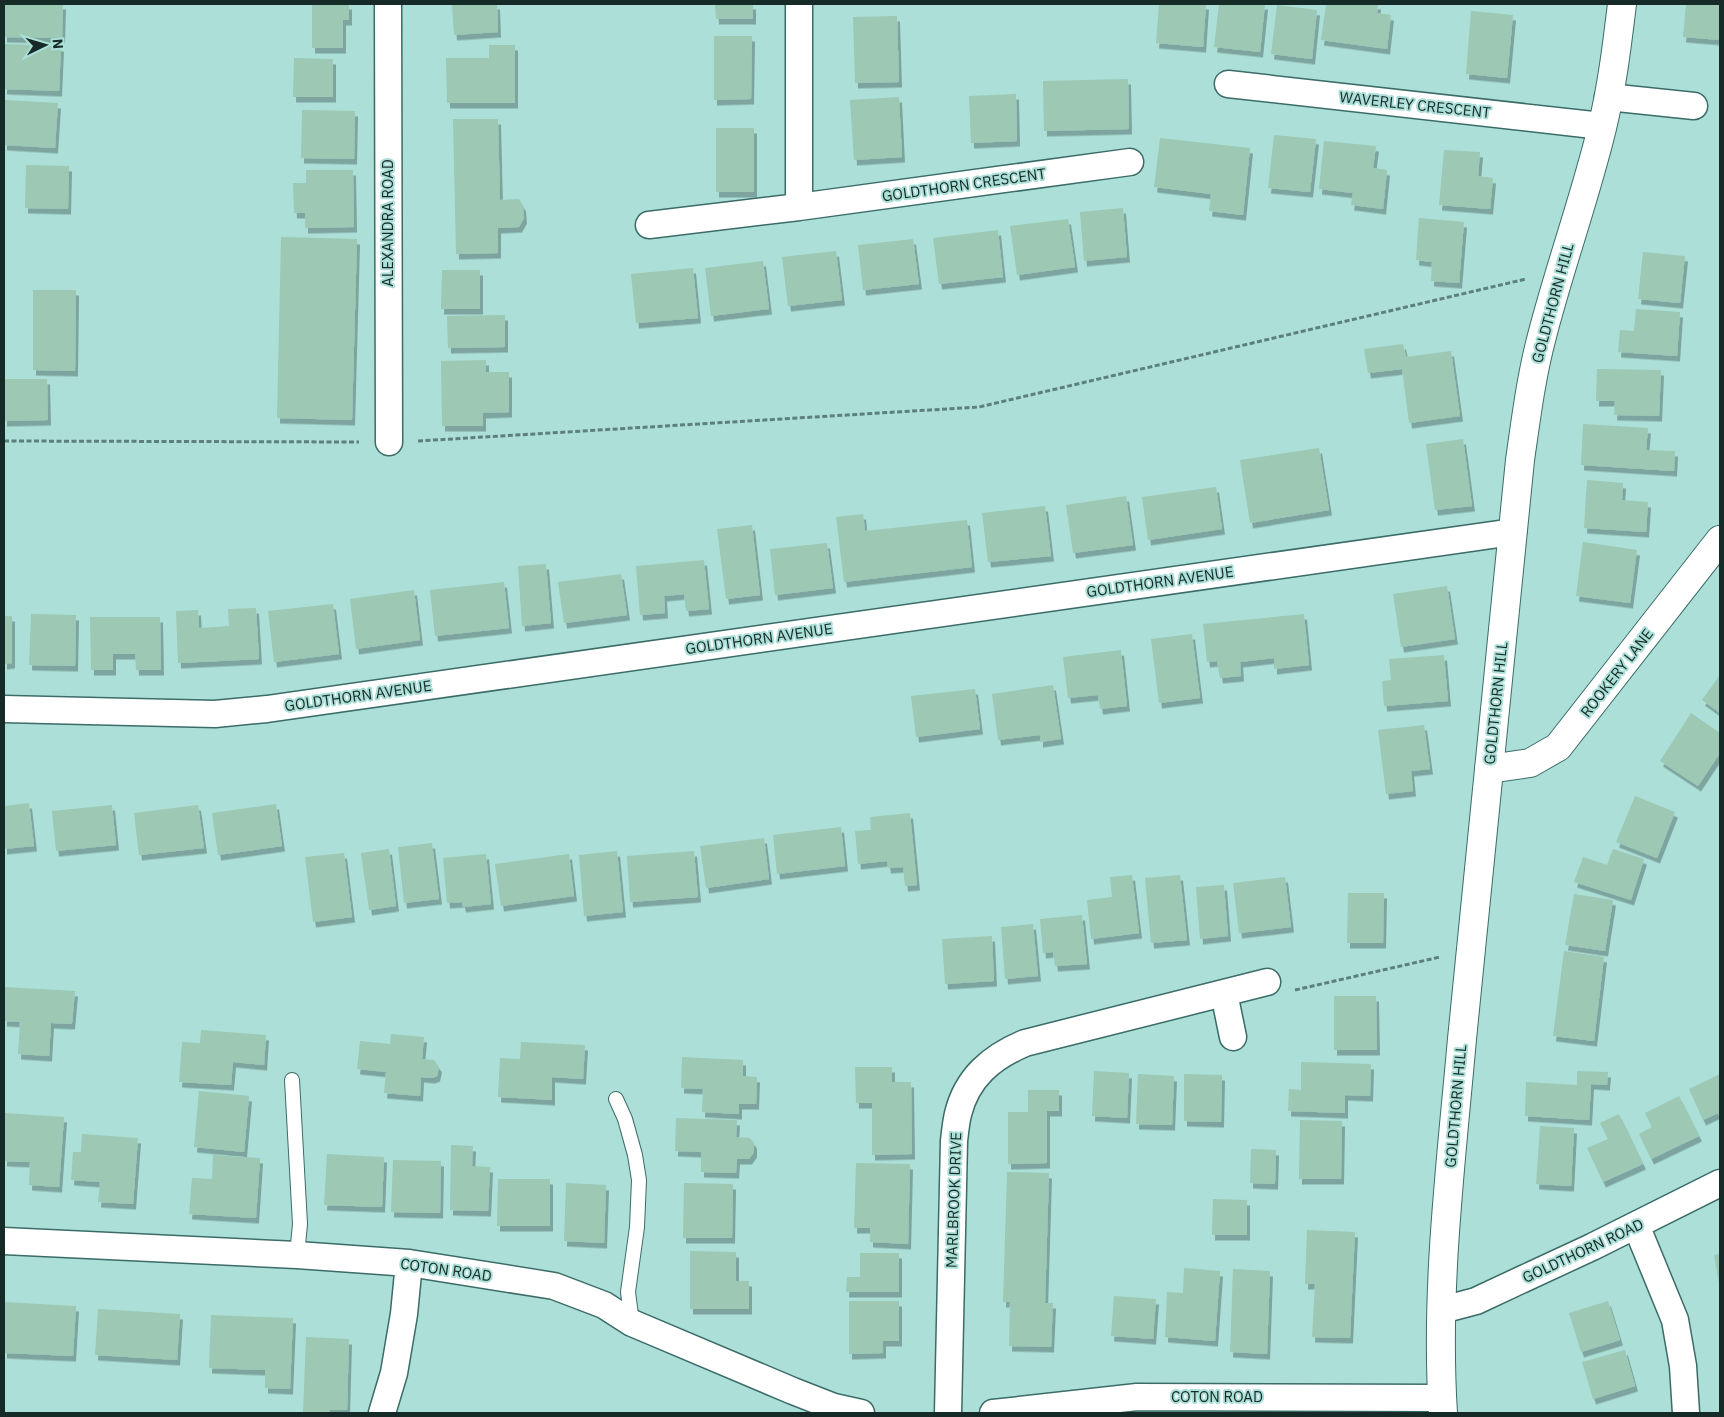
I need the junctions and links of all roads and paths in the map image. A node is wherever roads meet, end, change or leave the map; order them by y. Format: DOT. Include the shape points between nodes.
graph roads {
  1 [pos="388,4"];
  2 [pos="799,4"];
  3 [pos="1622,4"];
  4 [pos="1228,84"];
  5 [pos="1608,97"];
  6 [pos="1694,106"];
  7 [pos="1602,126"];
  8 [pos="1130,162"];
  9 [pos="799,207"];
  10 [pos="649,225"];
  11 [pos="1561,271"];
  12 [pos="4,441"];
  13 [pos="389,442"];
  14 [pos="1512,532"];
  15 [pos="1720,540"];
  16 [pos="4,709"];
  17 [pos="1489,769"];
  18 [pos="1470,951"];
  19 [pos="1267,982"];
  20 [pos="1224,993"];
  21 [pos="1233,1038"];
  22 [pos="292,1080"];
  23 [pos="616,1099"];
  24 [pos="1720,1184"];
  25 [pos="1636,1225"];
  26 [pos="4,1241"];
  27 [pos="297,1255"];
  28 [pos="408,1263"];
  29 [pos="1442,1310"];
  30 [pos="632,1323"];
  31 [pos="1137,1405"];
  32 [pos="1442,1405"];
  33 [pos="382,1413"];
  34 [pos="861,1413"];
  35 [pos="948,1413"];
  36 [pos="993,1413"];
  37 [pos="1686,1413"];
  1 -- 13 [label="street, ALEXANDRA ROAD"];
  2 -- 9 [label="street"];
  3 -- 5 [label="main road, GOLDTHORN HILL"];
  4 -- 7 [label="street, WAVERLEY CRESCENT"];
  5 -- 6 [label="street"];
  5 -- 7 [label="main road, GOLDTHORN HILL"];
  7 -- 11 [label="main road, GOLDTHORN HILL"];
  8 -- 9 [label="street, GOLDTHORN CRESCENT"];
  9 -- 10 [label="street, GOLDTHORN CRESCENT"];
  11 -- 13 [label="path" via="979,407"];
  11 -- 14 [label="main road, GOLDTHORN HILL" via="1541,338 1531,391"];
  12 -- 13 [label="path"];
  14 -- 16 [label="street, GOLDTHORN AVENUE" via="267,709 215,714"];
  14 -- 17 [label="main road, GOLDTHORN HILL"];
  15 -- 17 [label="main road, ROOKERY LANE" via="1558,747 1530,763"];
  17 -- 18 [label="main road, GOLDTHORN HILL"];
  18 -- 19 [label="path" via="1286,992"];
  18 -- 29 [label="main road, GOLDTHORN HILL" via="1448,1196"];
  19 -- 20 [label="street, MARLBROOK DRIVE"];
  20 -- 21 [label="street"];
  20 -- 35 [label="street, MARLBROOK DRIVE" via="1005,1051 984,1067 968,1088 958,1113 954,1141"];
  22 -- 27 [label="lane" via="300,1224"];
  23 -- 30 [label="lane" via="626,1120 639,1180 638,1227 628,1292"];
  24 -- 25 [label="street, GOLDTHORN ROAD"];
  25 -- 29 [label="street, GOLDTHORN ROAD" via="1476,1301"];
  25 -- 37 [label="street" via="1675,1320 1683,1366"];
  26 -- 27 [label="street, COTON ROAD"];
  27 -- 28 [label="street, COTON ROAD"];
  28 -- 30 [label="street, COTON ROAD" via="554,1286 604,1306"];
  28 -- 33 [label="street" via="394,1373"];
  29 -- 32 [label="main road, GOLDTHORN HILL"];
  30 -- 34 [label="street, COTON ROAD" via="793,1391"];
  31 -- 32 [label="street, COTON ROAD"];
  31 -- 36 [label="street, COTON ROAD"];
}
